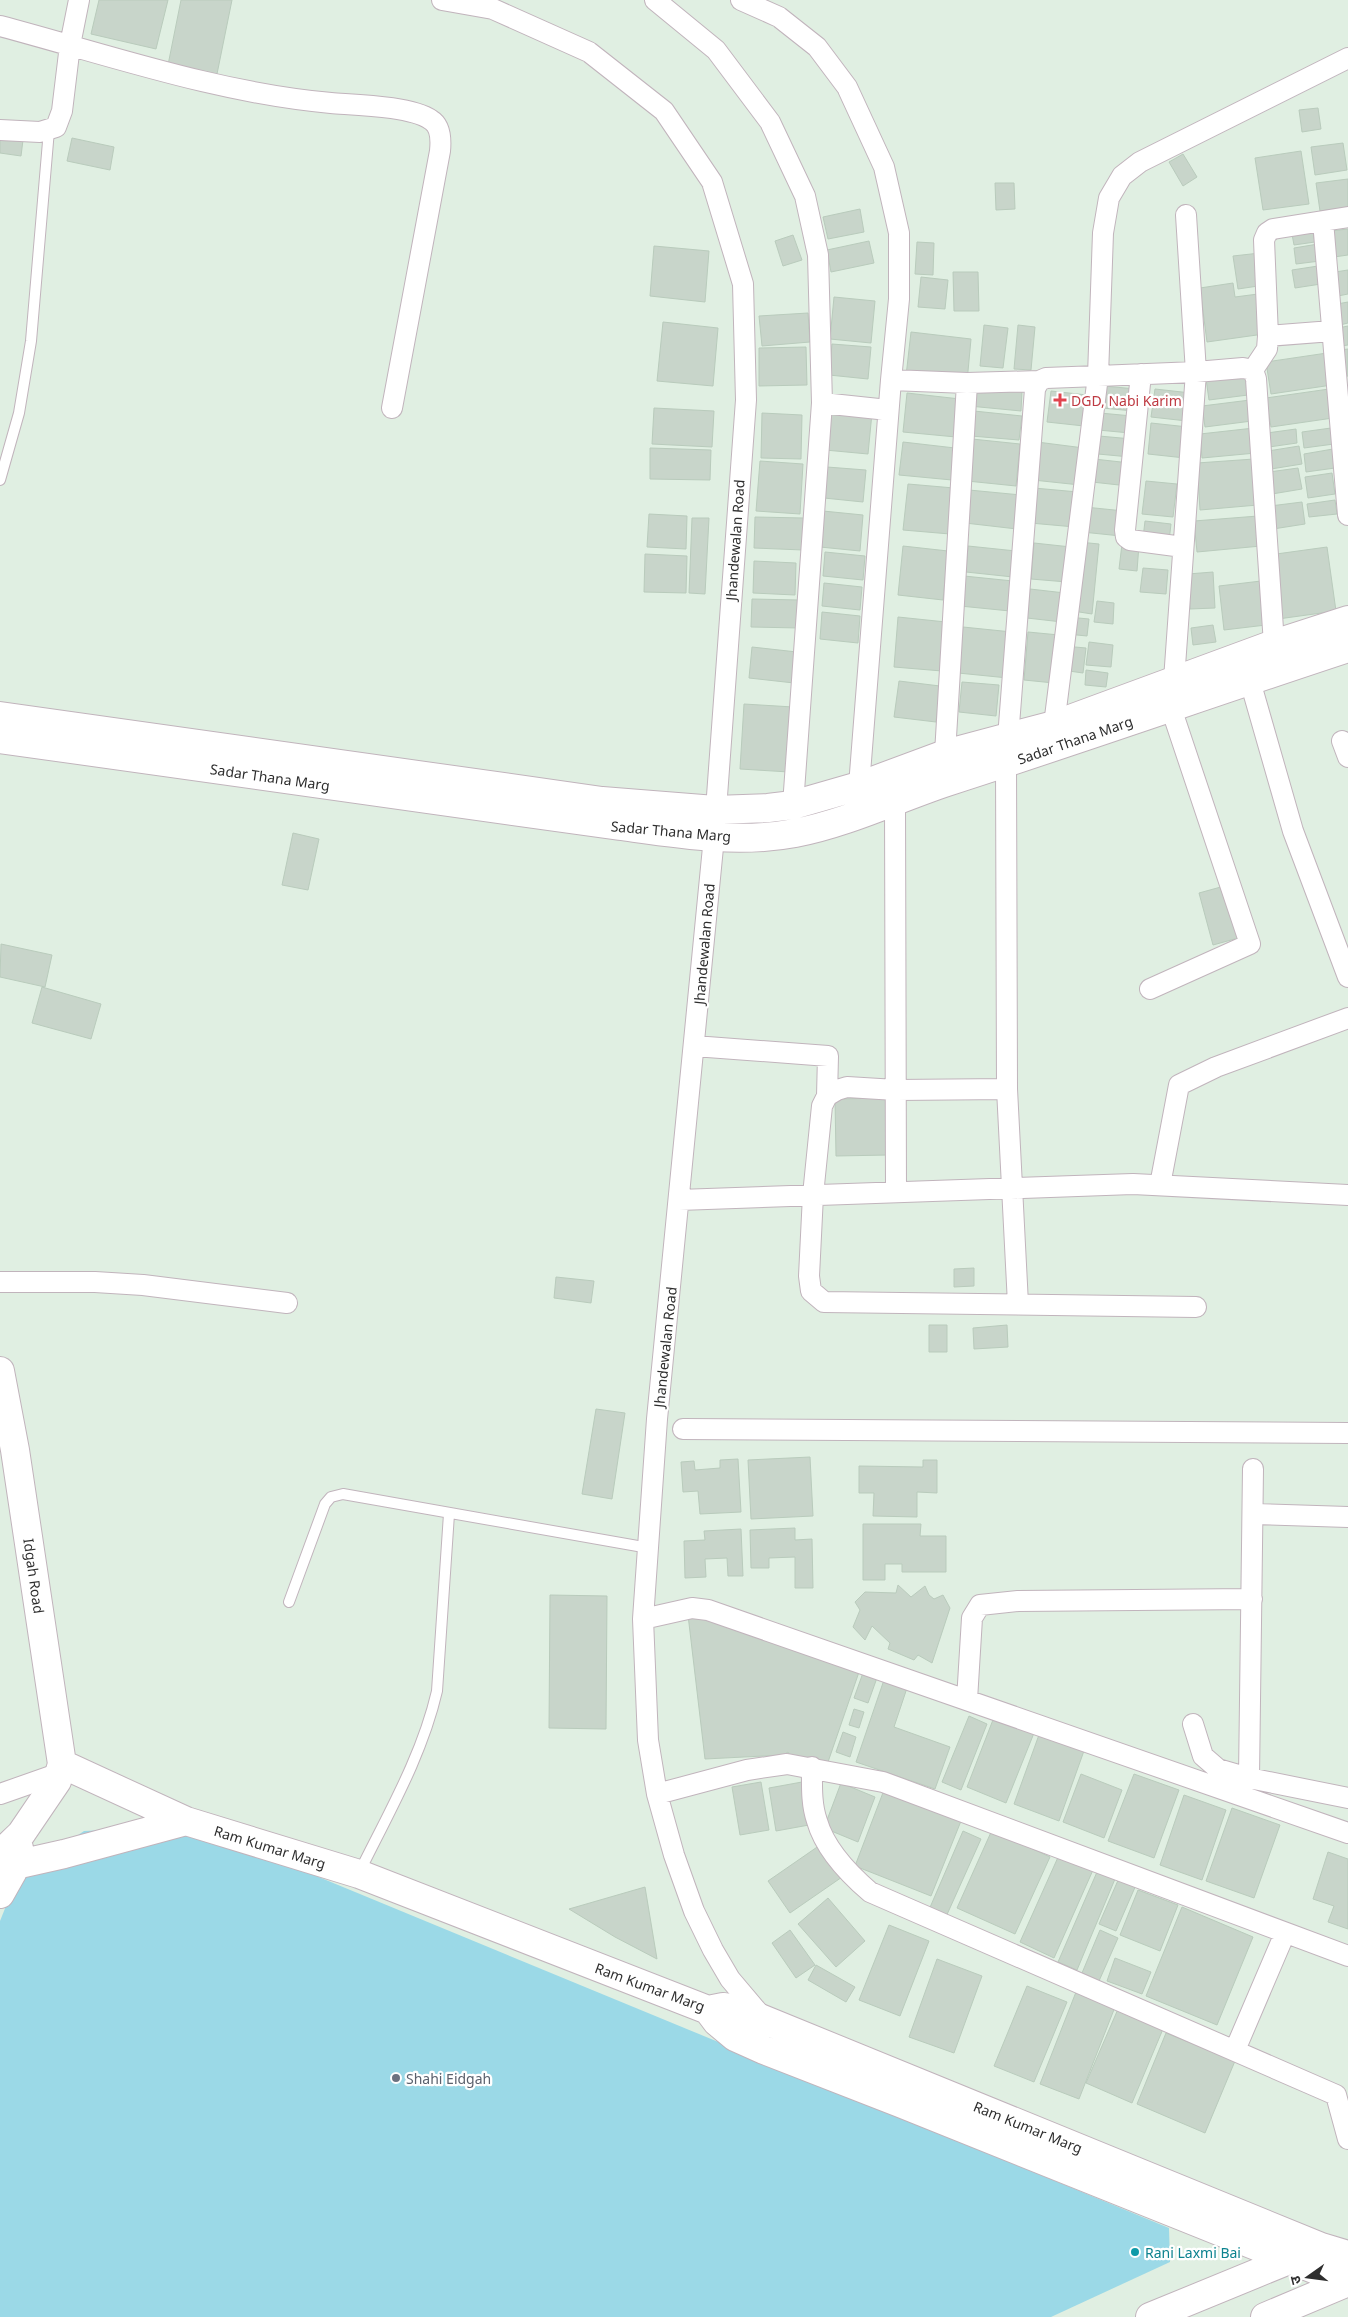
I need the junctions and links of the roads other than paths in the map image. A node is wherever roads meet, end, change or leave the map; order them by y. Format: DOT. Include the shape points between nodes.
graph roads {
  1 [pos="79,0"];
  2 [pos="442,0"];
  3 [pos="656,0"];
  4 [pos="741,0"];
  5 [pos="0,26"];
  6 [pos="70,45"];
  7 [pos="1348,58"];
  8 [pos="0,130"];
  9 [pos="49,130"];
  10 [pos="1186,215"];
  11 [pos="1348,217"];
  12 [pos="1323,221"];
  13 [pos="1332,331"];
  14 [pos="1268,336"];
  15 [pos="1253,370"];
  16 [pos="1196,372"];
  17 [pos="1141,374"];
  18 [pos="1098,376"];
  19 [pos="891,380"];
  20 [pos="1039,381"];
  21 [pos="967,383"];
  22 [pos="822,403"];
  23 [pos="392,408"];
  24 [pos="888,410"];
  25 [pos="0,480"];
  26 [pos="1348,515"];
  27 [pos="1183,547"];
  28 [pos="1348,620"];
  29 [pos="1274,644"];
  30 [pos="1348,648"];
  31 [pos="1174,680"];
  32 [pos="1250,681"];
  33 [pos="1171,708"];
  34 [pos="0,716"];
  35 [pos="1054,724"];
  36 [pos="0,739"];
  37 [pos="1007,750"];
  38 [pos="945,754"];
  39 [pos="859,786"];
  40 [pos="895,801"];
  41 [pos="793,805"];
  42 [pos="715,810"];
  43 [pos="714,837"];
  44 [pos="1348,977"];
  45 [pos="1150,990"];
  46 [pos="1348,1018"];
  47 [pos="694,1046"];
  48 [pos="1007,1089"];
  49 [pos="896,1090"];
  50 [pos="827,1096"];
  51 [pos="1160,1185"];
  52 [pos="1012,1188"];
  53 [pos="896,1192"];
  54 [pos="812,1195"];
  55 [pos="1348,1195"];
  56 [pos="679,1200"];
  57 [pos="0,1282"];
  58 [pos="287,1303"];
  59 [pos="1018,1304"];
  60 [pos="1196,1307"];
  61 [pos="0,1371"];
  62 [pos="683,1429"];
  63 [pos="1348,1433"];
  64 [pos="1253,1469"];
  65 [pos="449,1514"];
  66 [pos="1253,1514"];
  67 [pos="1348,1517"];
  68 [pos="648,1548"];
  69 [pos="1252,1599"];
  70 [pos="289,1602"];
  71 [pos="643,1619"];
  72 [pos="967,1700"];
  73 [pos="1193,1724"];
  74 [pos="812,1767"];
  75 [pos="60,1773"];
  76 [pos="1249,1778"];
  77 [pos="0,1794"];
  78 [pos="657,1794"];
  79 [pos="1348,1798"];
  80 [pos="186,1821"];
  81 [pos="1348,1833"];
  82 [pos="7,1859"];
  83 [pos="358,1874"];
  84 [pos="0,1894"];
  85 [pos="1285,1933"];
  86 [pos="1348,1956"];
  87 [pos="708,2010"];
  88 [pos="764,2019"];
  89 [pos="1235,2050"];
  90 [pos="1342,2091"];
  91 [pos="1348,2140"];
  92 [pos="1348,2236"];
  93 [pos="1322,2247"];
  94 [pos="1348,2255"];
  95 [pos="1291,2259"];
  96 [pos="1347,2282"];
  97 [pos="1150,2317"];
  98 [pos="1265,2317"];
  1 -- 6 [label="street"];
  2 -- 42 [label="street, Jhandewalan Road" via="493,9 589,52 664,111 712,182 743,284 746,400"];
  3 -- 22 [label="street" via="716,50 770,122 805,196 818,255"];
  4 -- 19 [label="street" via="779,17 817,48 847,87 884,167 899,233 899,299"];
  5 -- 6 [label="street"];
  6 -- 9 [label="street" via="62,111 56,127"];
  6 -- 23 [label="street" via="272,97 372,106 413,112 432,120 441,136 440,151"];
  7 -- 18 [label="street" via="1140,162 1122,176 1110,198 1103,233"];
  8 -- 9 [label="street"];
  9 -- 25 [label="lane" via="31,341 19,413"];
  10 -- 16 [label="street"];
  11 -- 12 [label="street"];
  12 -- 13 [label="street"];
  12 -- 14 [label="street" via="1267,232 1264,240"];
  13 -- 14 [label="street"];
  13 -- 26 [label="street"];
  14 -- 15 [label="street" via="1267,349"];
  15 -- 16 [label="street"];
  15 -- 29 [label="street"];
  16 -- 17 [label="street"];
  16 -- 27 [label="street"];
  17 -- 18 [label="street"];
  17 -- 27 [label="street" via="1124,530 1130,540"];
  18 -- 20 [label="street"];
  18 -- 35 [label="street"];
  19 -- 21 [label="street"];
  19 -- 24 [label="street"];
  20 -- 21 [label="street"];
  20 -- 37 [label="street" via="1035,389"];
  21 -- 38 [label="street"];
  22 -- 24 [label="street"];
  22 -- 41 [label="street"];
  24 -- 39 [label="street"];
  27 -- 31 [label="street"];
  28 -- 29 [label="street, Sadar Thana Marg"];
  29 -- 31 [label="street, Sadar Thana Marg"];
  30 -- 32 [label="street, Sadar Thana Marg"];
  31 -- 35 [label="street, Sadar Thana Marg"];
  32 -- 33 [label="street, Sadar Thana Marg"];
  32 -- 44 [label="street" via="1293,831"];
  33 -- 37 [label="street, Sadar Thana Marg"];
  33 -- 45 [label="street" via="1250,944"];
  34 -- 42 [label="street, Sadar Thana Marg" via="602,800"];
  35 -- 37 [label="street, Sadar Thana Marg"];
  36 -- 43 [label="street, Sadar Thana Marg"];
  37 -- 38 [label="street, Sadar Thana Marg"];
  37 -- 40 [label="street, Sadar Thana Marg"];
  37 -- 48 [label="street"];
  38 -- 39 [label="street, Sadar Thana Marg"];
  39 -- 41 [label="street, Sadar Thana Marg"];
  40 -- 43 [label="street, Sadar Thana Marg" via="795,833"];
  40 -- 49 [label="street"];
  41 -- 42 [label="street, Sadar Thana Marg"];
  42 -- 43 [label="street, Jhandewalan Road"];
  43 -- 47 [label="street, Jhandewalan Road"];
  46 -- 51 [label="street" via="1216,1067 1179,1085"];
  47 -- 50 [label="street" via="828,1056"];
  47 -- 56 [label="street, Jhandewalan Road"];
  48 -- 49 [label="street"];
  48 -- 52 [label="street"];
  49 -- 50 [label="street" via="847,1087"];
  49 -- 53 [label="street"];
  50 -- 54 [label="street" via="822,1106"];
  51 -- 52 [label="street"];
  51 -- 55 [label="street"];
  52 -- 53 [label="street"];
  52 -- 59 [label="street"];
  53 -- 54 [label="street"];
  54 -- 56 [label="street"];
  54 -- 59 [label="street" via="809,1276 811,1291 824,1302"];
  56 -- 68 [label="street, Jhandewalan Road"];
  57 -- 58 [label="street" via="143,1285"];
  59 -- 60 [label="street"];
  61 -- 75 [label="street, Idgah Road" via="15,1450"];
  62 -- 63 [label="street"];
  64 -- 66 [label="street"];
  65 -- 68 [label="lane"];
  65 -- 70 [label="lane" via="354,1494 331,1497 325,1504"];
  65 -- 83 [label="lane" via="437,1691 432,1715 419,1750"];
  66 -- 67 [label="street"];
  66 -- 69 [label="street"];
  68 -- 71 [label="street, Jhandewalan Road"];
  69 -- 72 [label="street" via="1018,1600 980,1605 972,1618"];
  69 -- 76 [label="street"];
  71 -- 72 [label="street" via="692,1608 708,1610"];
  71 -- 78 [label="street, Jhandewalan Road" via="648,1740"];
  72 -- 81 [label="street"];
  73 -- 76 [label="street" via="1203,1756 1218,1769"];
  74 -- 78 [label="street" via="768,1766"];
  74 -- 85 [label="street" via="883,1782"];
  74 -- 89 [label="street" via="817,1822 828,1845 851,1875 870,1892"];
  75 -- 77 [label="street"];
  75 -- 80 [label="street, Ram Kumar Marg"];
  75 -- 82 [label="street"];
  76 -- 79 [label="street"];
  78 -- 88 [label="street, Jhandewalan Road" via="694,1911 730,1979"];
  80 -- 82 [label="street" via="64,1854"];
  80 -- 83 [label="street, Ram Kumar Marg"];
  82 -- 84 [label="street"];
  83 -- 87 [label="street, Ram Kumar Marg"];
  85 -- 86 [label="street"];
  85 -- 89 [label="street"];
  87 -- 88 [label="street, Ram Kumar Marg" via="738,2009"];
  87 -- 95 [label="street" via="734,2037 764,2050"];
  88 -- 93 [label="street, Ram Kumar Marg"];
  89 -- 90 [label="street"];
  90 -- 91 [label="street"];
  92 -- 93 [label="street"];
  93 -- 94 [label="street, Ram Kumar Marg"];
  93 -- 95 [label="street"];
  95 -- 96 [label="street"];
  95 -- 97 [label="street"];
  96 -- 98 [label="street"];
}
